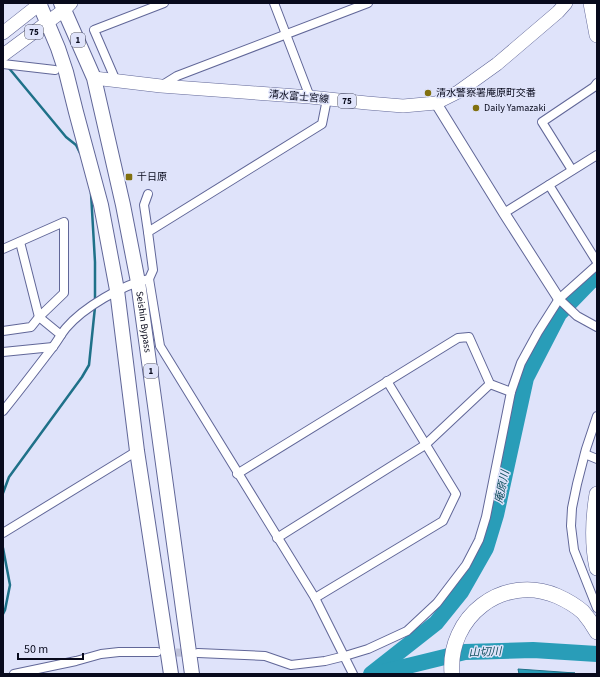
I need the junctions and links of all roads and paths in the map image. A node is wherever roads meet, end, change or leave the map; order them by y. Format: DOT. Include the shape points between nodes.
graph roads {
  1 [pos="40,3"];
  2 [pos="164,3"];
  3 [pos="274,3"];
  4 [pos="368,3"];
  5 [pos="591,3"];
  6 [pos="596,3"];
  7 [pos="65,5"];
  8 [pos="559,6"];
  9 [pos="597,7"];
  10 [pos="47,23"];
  11 [pos="3,33"];
  12 [pos="286,34"];
  13 [pos="597,35"];
  14 [pos="3,55"];
  15 [pos="3,64"];
  16 [pos="55,70"];
  17 [pos="94,78"];
  18 [pos="116,81"];
  19 [pos="597,83"];
  20 [pos="161,86"];
  21 [pos="310,97"];
  22 [pos="327,98"];
  23 [pos="436,103"];
  24 [pos="597,155"];
  25 [pos="572,170"];
  26 [pos="549,185"];
  27 [pos="148,194"];
  28 [pos="504,213"];
  29 [pos="148,232"];
  30 [pos="20,242"];
  31 [pos="3,249"];
  32 [pos="597,263"];
  33 [pos="144,280"];
  34 [pos="117,290"];
  35 [pos="561,301"];
  36 [pos="39,317"];
  37 [pos="597,328"];
  38 [pos="3,331"];
  39 [pos="61,335"];
  40 [pos="53,347"];
  41 [pos="3,352"];
  42 [pos="387,381"];
  43 [pos="490,384"];
  44 [pos="510,392"];
  45 [pos="3,411"];
  46 [pos="597,416"];
  47 [pos="425,445"];
  48 [pos="137,451"];
  49 [pos="584,454"];
  50 [pos="597,459"];
  51 [pos="237,474"];
  52 [pos="597,494"];
  53 [pos="6,532"];
  54 [pos="277,538"];
  55 [pos="597,568"];
  56 [pos="315,598"];
  57 [pos="597,608"];
  58 [pos="597,632"];
  59 [pos="157,652"];
  60 [pos="198,653"];
  61 [pos="346,659"];
  62 [pos="170,670"];
  63 [pos="191,671"];
  64 [pos="14,674"];
  65 [pos="353,674"];
  66 [pos="452,674"];
  1 -- 10 [label="highway, 1"];
  1 -- 11 [label="main road, 75"];
  2 -- 18 [label="street" via="94,30"];
  3 -- 12 [label="street"];
  4 -- 12 [label="street"];
  5 -- 13 [label="highway"];
  6 -- 9 [label="highway"];
  7 -- 10 [label="main road, 75"];
  7 -- 17 [label="highway, Seishin Bypass / 1"];
  8 -- 23 [label="main road, 清水富士宮線 / 75" via="497,64 458,92"];
  10 -- 14 [label="main road, 75"];
  10 -- 34 [label="highway, 1" via="66,72 91,165"];
  12 -- 20 [label="street" via="177,76"];
  12 -- 21 [label="street"];
  15 -- 16 [label="street"];
  17 -- 18 [label="main road, 清水富士宮線 / 75"];
  17 -- 33 [label="highway, Seishin Bypass / 1" via="123,205"];
  18 -- 20 [label="main road, 清水富士宮線 / 75"];
  19 -- 25 [label="street" via="542,122"];
  20 -- 21 [label="main road, 清水富士宮線 / 75"];
  21 -- 22 [label="main road, 清水富士宮線 / 75"];
  22 -- 23 [label="main road, 清水富士宮線 / 75" via="403,106"];
  22 -- 29 [label="street" via="322,124"];
  23 -- 28 [label="street"];
  24 -- 25 [label="street"];
  25 -- 26 [label="street"];
  26 -- 28 [label="street"];
  26 -- 32 [label="street"];
  27 -- 29 [label="street" via="144,206"];
  28 -- 35 [label="street"];
  29 -- 33 [label="street" via="153,270"];
  30 -- 31 [label="street"];
  30 -- 36 [label="street"];
  30 -- 36 [label="street" via="64,222 64,293"];
  32 -- 35 [label="street"];
  33 -- 34 [label="street"];
  33 -- 51 [label="street" via="160,346"];
  33 -- 63 [label="highway, Seishin Bypass / 1"];
  34 -- 39 [label="street" via="79,315"];
  34 -- 48 [label="highway, 1"];
  35 -- 37 [label="street" via="577,316"];
  35 -- 44 [label="street" via="538,332 521,362"];
  36 -- 38 [label="street" via="31,327"];
  36 -- 39 [label="street"];
  39 -- 40 [label="street"];
  40 -- 41 [label="street"];
  40 -- 45 [label="street"];
  42 -- 43 [label="street" via="458,338 469,337"];
  42 -- 47 [label="street"];
  42 -- 51 [label="street"];
  43 -- 44 [label="street"];
  43 -- 47 [label="street"];
  44 -- 61 [label="street" via="486,517 479,540 466,565 437,603 408,631"];
  46 -- 49 [label="street"];
  47 -- 54 [label="street"];
  47 -- 56 [label="street" via="456,494 443,521"];
  48 -- 53 [label="street"];
  48 -- 62 [label="highway, 1"];
  49 -- 50 [label="street"];
  49 -- 57 [label="street" via="572,508 571,526 574,550"];
  51 -- 54 [label="street"];
  52 -- 55 [label="highway" via="594,556"];
  54 -- 56 [label="street"];
  56 -- 61 [label="street"];
  58 -- 66 [label="highway" via="582,612 567,601 542,591 510,591 492,598 468,618 454,645"];
  59 -- 64 [label="street" via="101,654"];
  60 -- 61 [label="street" via="265,656 291,665"];
  61 -- 65 [label="street"];
}
